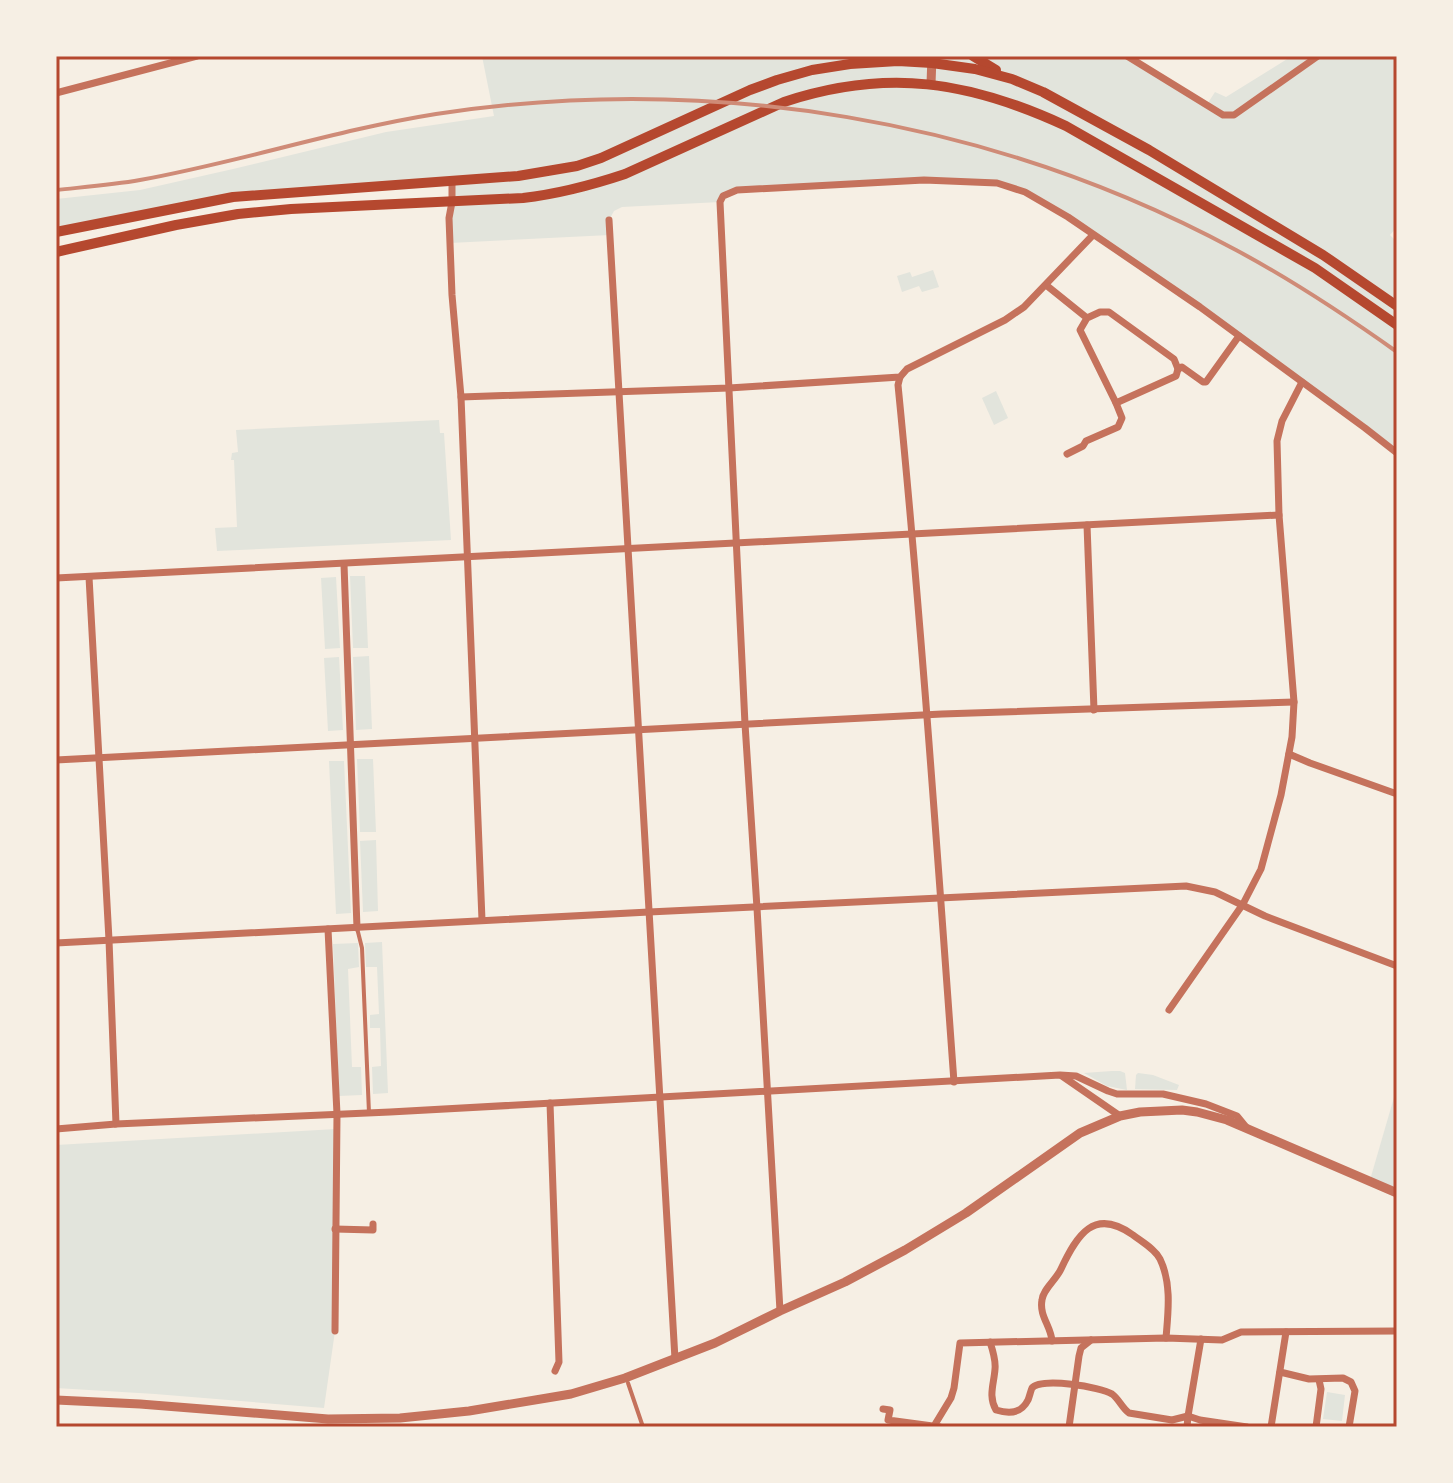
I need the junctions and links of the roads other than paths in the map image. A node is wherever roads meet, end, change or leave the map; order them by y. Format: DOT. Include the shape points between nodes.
graph roads {
  1 [pos="197,56"];
  2 [pos="868,56"];
  3 [pos="973,56"];
  4 [pos="1127,56"];
  5 [pos="1318,56"];
  6 [pos="932,59"];
  7 [pos="850,64"];
  8 [pos="1012,79"];
  9 [pos="931,84"];
  10 [pos="56,93"];
  11 [pos="452,181"];
  12 [pos="452,202"];
  13 [pos="609,220"];
  14 [pos="56,232"];
  15 [pos="1093,235"];
  16 [pos="56,252"];
  17 [pos="1046,285"];
  18 [pos="1397,306"];
  19 [pos="1087,318"];
  20 [pos="1397,325"];
  21 [pos="1239,336"];
  22 [pos="1178,369"];
  23 [pos="900,377"];
  24 [pos="1302,382"];
  25 [pos="729,388"];
  26 [pos="620,390"];
  27 [pos="461,397"];
  28 [pos="1116,403"];
  29 [pos="1397,453"];
  30 [pos="1067,454"];
  31 [pos="1279,515"];
  32 [pos="1087,525"];
  33 [pos="913,535"];
  34 [pos="735,544"];
  35 [pos="629,550"];
  36 [pos="468,558"];
  37 [pos="344,564"];
  38 [pos="89,577"];
  39 [pos="56,578"];
  40 [pos="1294,702"];
  41 [pos="1094,710"];
  42 [pos="927,715"];
  43 [pos="745,724"];
  44 [pos="638,730"];
  45 [pos="475,740"];
  46 [pos="351,744"];
  47 [pos="1289,754"];
  48 [pos="98,758"];
  49 [pos="56,760"];
  50 [pos="1397,794"];
  51 [pos="941,899"];
  52 [pos="1243,904"];
  53 [pos="757,908"];
  54 [pos="649,912"];
  55 [pos="482,920"];
  56 [pos="357,928"];
  57 [pos="328,929"];
  58 [pos="109,940"];
  59 [pos="56,943"];
  60 [pos="1397,966"];
  61 [pos="1169,1010"];
  62 [pos="1060,1075"];
  63 [pos="954,1082"];
  64 [pos="767,1091"];
  65 [pos="660,1097"];
  66 [pos="550,1103"];
  67 [pos="369,1113"];
  68 [pos="337,1114"];
  69 [pos="1120,1116"];
  70 [pos="116,1124"];
  71 [pos="1246,1127"];
  72 [pos="56,1129"];
  73 [pos="1397,1193"];
  74 [pos="373,1224"];
  75 [pos="335,1229"];
  76 [pos="780,1311"];
  77 [pos="335,1331"];
  78 [pos="1397,1331"];
  79 [pos="1286,1332"];
  80 [pos="1166,1338"];
  81 [pos="1201,1339"];
  82 [pos="1091,1340"];
  83 [pos="1052,1341"];
  84 [pos="990,1342"];
  85 [pos="675,1359"];
  86 [pos="555,1371"];
  87 [pos="1280,1372"];
  88 [pos="1319,1380"];
  89 [pos="628,1383"];
  90 [pos="1076,1384"];
  91 [pos="56,1400"];
  92 [pos="883,1409"];
  93 [pos="1188,1416"];
  94 [pos="1271,1426"];
  95 [pos="643,1427"];
  96 [pos="937,1427"];
  97 [pos="1069,1427"];
  98 [pos="1187,1427"];
  99 [pos="1247,1427"];
  100 [pos="1259,1427"];
  101 [pos="1316,1427"];
  102 [pos="1349,1427"];
  1 -- 10 [label="street"];
  2 -- 7 [label="main road"];
  3 -- 8 [label="main road"];
  4 -- 5 [label="street" via="1223,115 1234,115"];
  6 -- 7 [label="main road"];
  6 -- 8 [label="main road"];
  6 -- 9 [label="street"];
  7 -- 11 [label="main road" via="750,90 577,166"];
  8 -- 18 [label="main road" via="1149,150"];
  9 -- 12 [label="main road" via="858,85 809,94 599,183 539,196"];
  9 -- 20 [label="main road" via="992,97 1066,126 1315,268"];
  11 -- 12 [label="street"];
  11 -- 14 [label="main road" via="233,197"];
  12 -- 16 [label="main road" via="238,214"];
  12 -- 27 [label="street" via="452,295"];
  13 -- 26 [label="street"];
  15 -- 17 [label="street"];
  15 -- 21 [label="street"];
  15 -- 25 [label="street" via="1025,192 997,183 924,180 728,192 720,202"];
  17 -- 19 [label="street"];
  17 -- 23 [label="street" via="1005,320"];
  19 -- 22 [label="street" via="1109,312 1174,359"];
  19 -- 28 [label="street" via="1080,330"];
  21 -- 22 [label="street" via="1206,382"];
  21 -- 24 [label="street"];
  22 -- 28 [label="street" via="1176,376"];
  23 -- 25 [label="street"];
  23 -- 33 [label="street"];
  24 -- 29 [label="street"];
  24 -- 31 [label="street" via="1277,441"];
  25 -- 26 [label="street"];
  25 -- 34 [label="street"];
  26 -- 27 [label="street"];
  26 -- 35 [label="street"];
  27 -- 36 [label="street"];
  28 -- 30 [label="street" via="1122,418 1118,427"];
  31 -- 32 [label="street"];
  31 -- 40 [label="street"];
  32 -- 33 [label="street"];
  32 -- 41 [label="street"];
  33 -- 34 [label="street"];
  33 -- 42 [label="street"];
  34 -- 35 [label="street"];
  34 -- 43 [label="street"];
  35 -- 36 [label="street"];
  35 -- 44 [label="street"];
  36 -- 37 [label="street"];
  36 -- 45 [label="street"];
  37 -- 38 [label="street"];
  37 -- 46 [label="street"];
  38 -- 39 [label="street"];
  38 -- 48 [label="street"];
  40 -- 41 [label="street"];
  40 -- 47 [label="street"];
  41 -- 42 [label="street"];
  42 -- 43 [label="street"];
  42 -- 51 [label="street"];
  43 -- 44 [label="street"];
  43 -- 53 [label="street"];
  44 -- 45 [label="street"];
  44 -- 54 [label="street"];
  45 -- 46 [label="street"];
  45 -- 55 [label="street"];
  46 -- 48 [label="street"];
  46 -- 56 [label="street"];
  47 -- 50 [label="street"];
  47 -- 52 [label="street" via="1261,869"];
  48 -- 49 [label="street"];
  48 -- 58 [label="street"];
  51 -- 52 [label="street" via="1186,886"];
  51 -- 53 [label="street"];
  51 -- 63 [label="street"];
  52 -- 60 [label="street"];
  52 -- 61 [label="street"];
  53 -- 54 [label="street"];
  53 -- 64 [label="street"];
  54 -- 55 [label="street"];
  54 -- 65 [label="street"];
  55 -- 56 [label="street"];
  56 -- 57 [label="street"];
  56 -- 67 [label="lane"];
  57 -- 58 [label="street"];
  57 -- 68 [label="street"];
  58 -- 59 [label="street"];
  58 -- 70 [label="street"];
  62 -- 63 [label="street"];
  62 -- 69 [label="street"];
  62 -- 71 [label="street" via="1076,1076 1117,1094 1163,1094 1206,1104 1237,1116"];
  63 -- 64 [label="street"];
  64 -- 65 [label="street"];
  64 -- 76 [label="street"];
  65 -- 66 [label="street"];
  65 -- 85 [label="street"];
  66 -- 67 [label="street"];
  66 -- 86 [label="street" via="559,1362"];
  67 -- 68 [label="street"];
  68 -- 70 [label="street"];
  68 -- 75 [label="street"];
  69 -- 71 [label="street" via="1182,1110"];
  69 -- 76 [label="street" via="1073,1137 905,1250"];
  70 -- 72 [label="street"];
  71 -- 73 [label="street"];
  74 -- 75 [label="street" via="373,1230"];
  75 -- 77 [label="street"];
  76 -- 85 [label="street"];
  78 -- 79 [label="street"];
  79 -- 81 [label="street"];
  79 -- 87 [label="street"];
  80 -- 81 [label="street"];
  80 -- 82 [label="street"];
  80 -- 83 [label="street" via="1168,1288 1159,1256 1121,1226 1103,1222 1076,1240 1042,1297"];
  81 -- 93 [label="street"];
  82 -- 83 [label="street"];
  82 -- 90 [label="street" via="1081,1348"];
  83 -- 84 [label="street"];
  84 -- 90 [label="street" via="996,1410 1018,1411 1035,1385"];
  84 -- 96 [label="street" via="960,1343 954,1388"];
  85 -- 91 [label="street" via="571,1394 400,1418 328,1419"];
  87 -- 88 [label="street"];
  87 -- 94 [label="street"];
  88 -- 101 [label="street"];
  88 -- 102 [label="street" via="1351,1382 1355,1391"];
  89 -- 95 [label="lane"];
  90 -- 93 [label="street" via="1112,1394 1129,1413 1172,1420"];
  90 -- 97 [label="street"];
  92 -- 96 [label="street" via="890,1410 888,1420"];
  93 -- 98 [label="street"];
  93 -- 99 [label="street"];
  94 -- 100 [label="street"];
}
